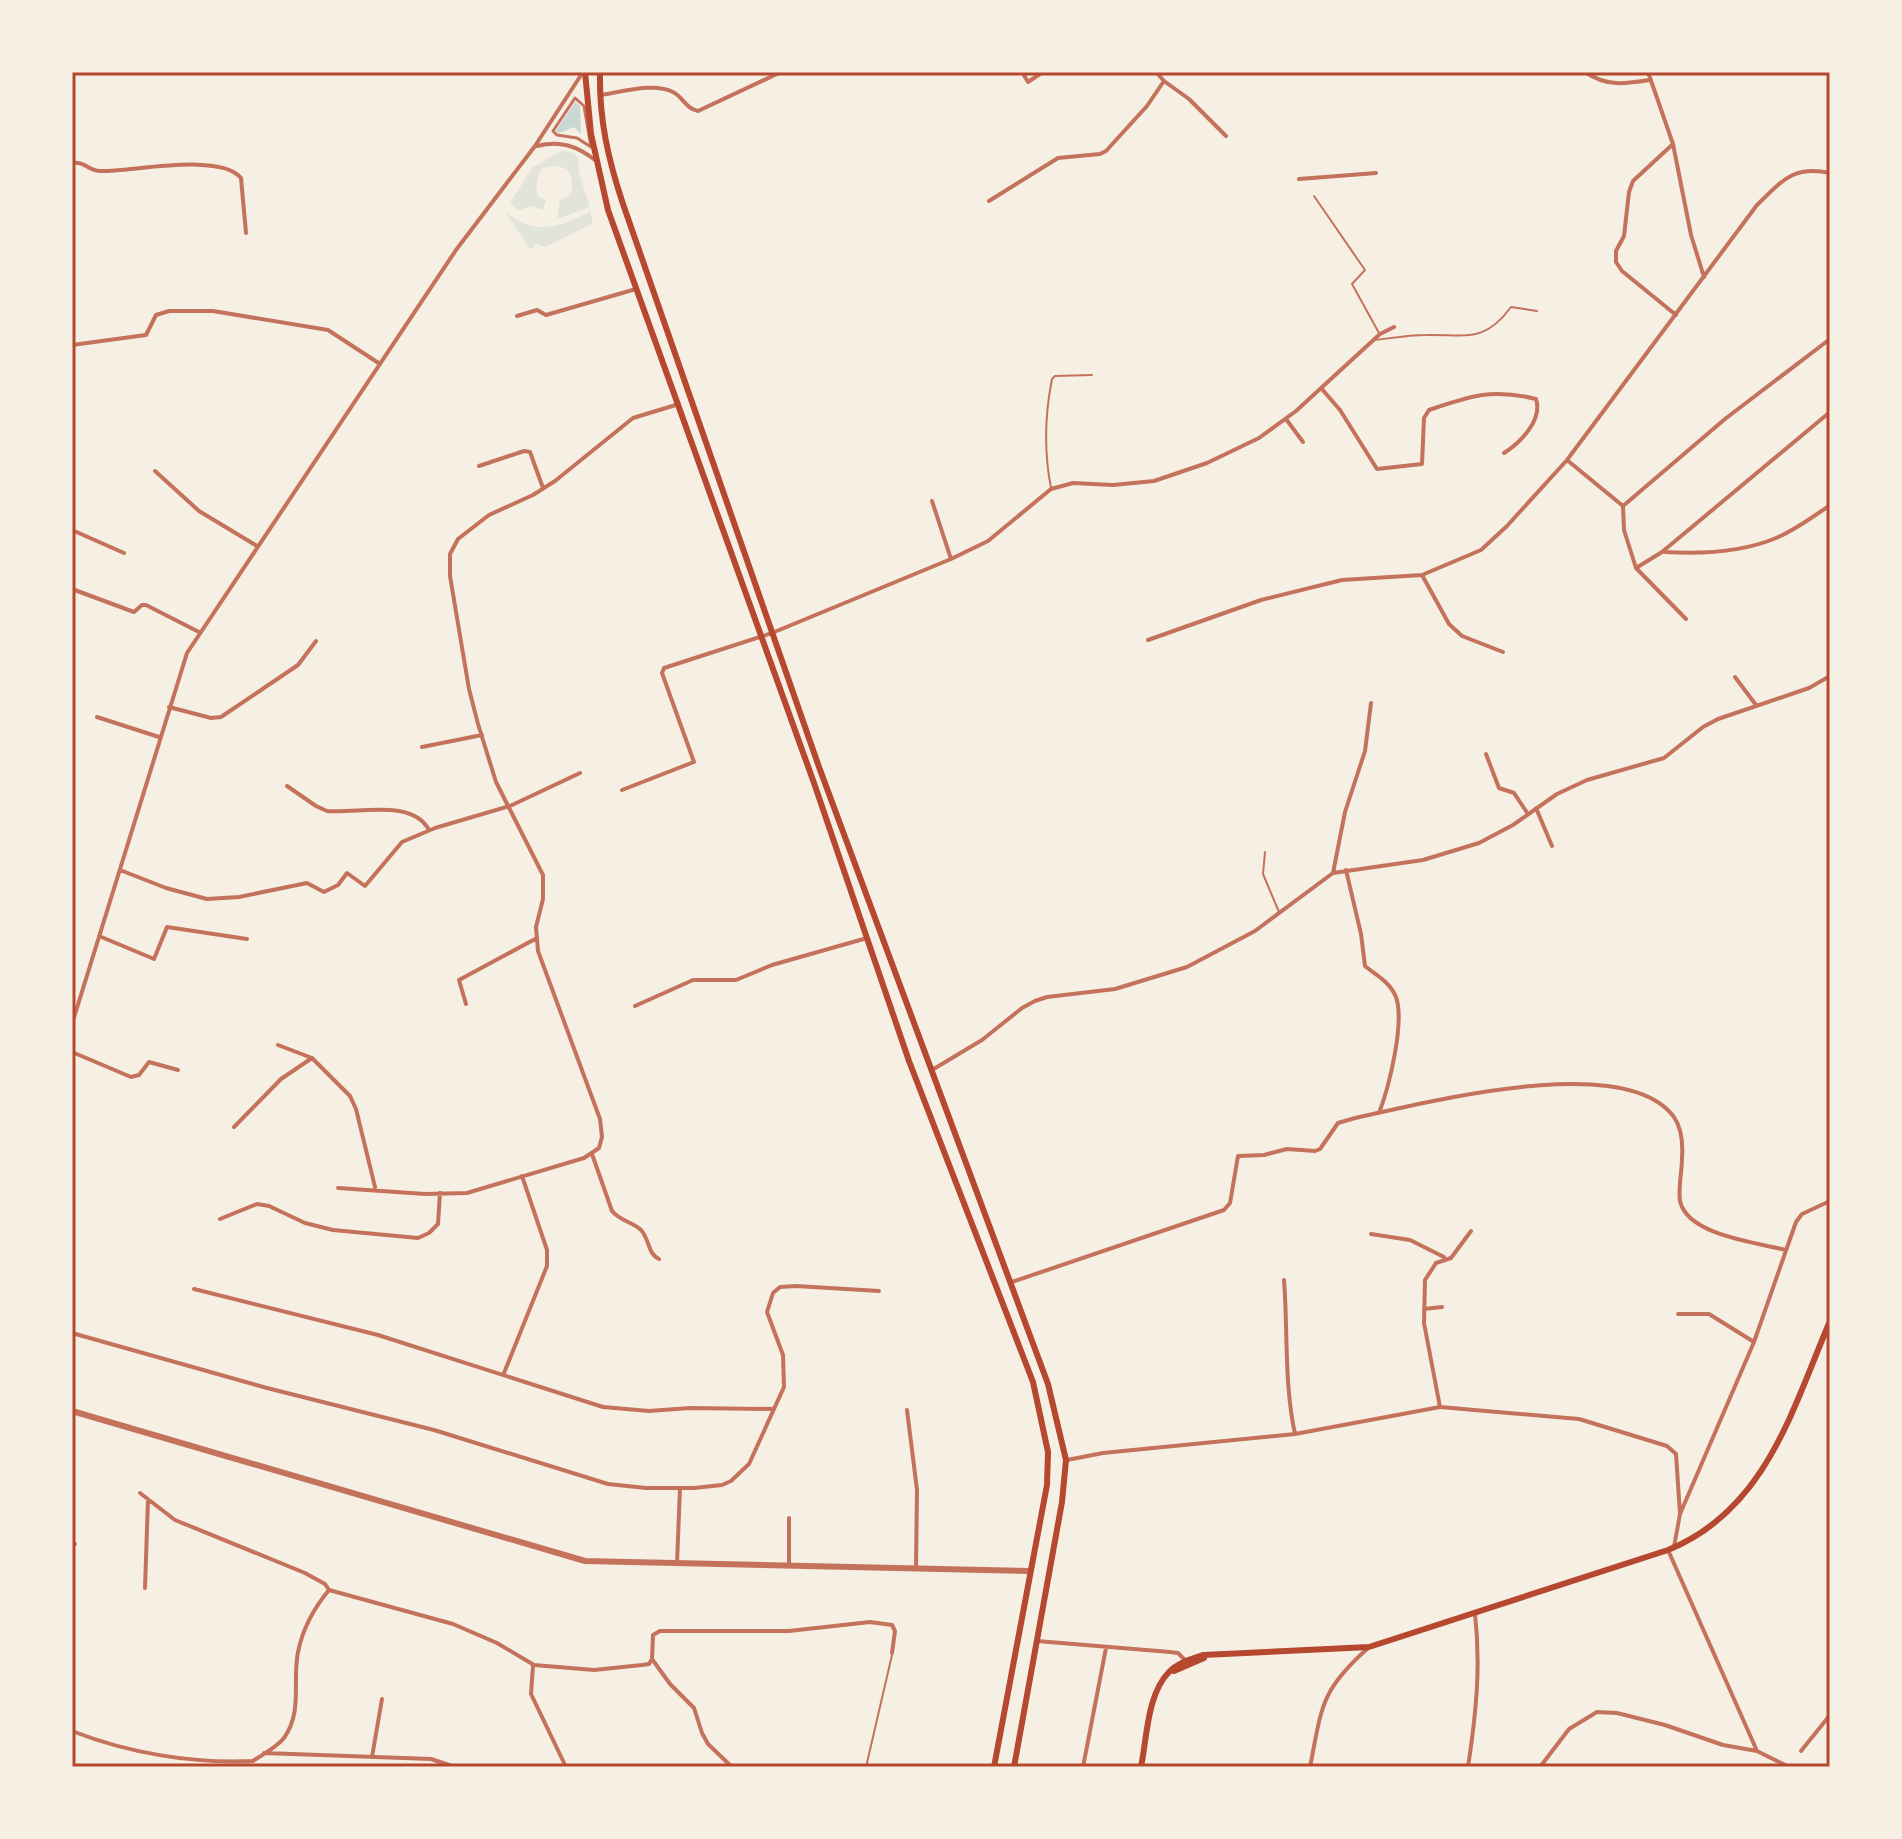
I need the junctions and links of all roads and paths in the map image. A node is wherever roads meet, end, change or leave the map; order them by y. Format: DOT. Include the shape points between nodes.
graph roads {
  1 [pos="584,72"];
  2 [pos="600,72"];
  3 [pos="781,72"];
  4 [pos="1022,72"];
  5 [pos="1043,72"];
  6 [pos="1156,72"];
  7 [pos="1585,72"];
  8 [pos="1648,72"];
  9 [pos="1650,80"];
  10 [pos="1164,81"];
  11 [pos="600,95"];
  12 [pos="557,135"];
  13 [pos="1226,136"];
  14 [pos="1673,144"];
  15 [pos="535,146"];
  16 [pos="595,160"];
  17 [pos="72,163"];
  18 [pos="1376,173"];
  19 [pos="1830,173"];
  20 [pos="1299,179"];
  21 [pos="1314,196"];
  22 [pos="989,201"];
  23 [pos="246,233"];
  24 [pos="1704,277"];
  25 [pos="636,289"];
  26 [pos="1537,311"];
  27 [pos="1676,315"];
  28 [pos="517,316"];
  29 [pos="1394,327"];
  30 [pos="1380,334"];
  31 [pos="1830,339"];
  32 [pos="1374,340"];
  33 [pos="72,345"];
  34 [pos="380,364"];
  35 [pos="1092,375"];
  36 [pos="1321,388"];
  37 [pos="679,404"];
  38 [pos="1830,412"];
  39 [pos="1286,419"];
  40 [pos="1303,442"];
  41 [pos="1504,453"];
  42 [pos="1567,460"];
  43 [pos="479,466"];
  44 [pos="155,471"];
  45 [pos="543,488"];
  46 [pos="1051,489"];
  47 [pos="932,501"];
  48 [pos="1830,505"];
  49 [pos="1623,506"];
  50 [pos="72,530"];
  51 [pos="257,546"];
  52 [pos="1662,552"];
  53 [pos="124,553"];
  54 [pos="951,559"];
  55 [pos="1636,568"];
  56 [pos="1422,575"];
  57 [pos="72,589"];
  58 [pos="1686,619"];
  59 [pos="199,632"];
  60 [pos="772,633"];
  61 [pos="760,636"];
  62 [pos="1148,640"];
  63 [pos="316,641"];
  64 [pos="1503,652"];
  65 [pos="1830,676"];
  66 [pos="1735,677"];
  67 [pos="1371,703"];
  68 [pos="1756,705"];
  69 [pos="169,707"];
  70 [pos="97,717"];
  71 [pos="482,735"];
  72 [pos="159,737"];
  73 [pos="422,747"];
  74 [pos="1486,754"];
  75 [pos="580,773"];
  76 [pos="287,786"];
  77 [pos="622,790"];
  78 [pos="510,806"];
  79 [pos="1536,808"];
  80 [pos="1528,814"];
  81 [pos="429,830"];
  82 [pos="1552,846"];
  83 [pos="1265,852"];
  84 [pos="120,870"];
  85 [pos="1346,870"];
  86 [pos="1333,873"];
  87 [pos="1279,913"];
  88 [pos="99,936"];
  89 [pos="537,938"];
  90 [pos="867,938"];
  91 [pos="247,939"];
  92 [pos="466,1004"];
  93 [pos="635,1006"];
  94 [pos="72,1024"];
  95 [pos="278,1045"];
  96 [pos="72,1052"];
  97 [pos="312,1058"];
  98 [pos="178,1070"];
  99 [pos="931,1070"];
  100 [pos="1379,1113"];
  101 [pos="234,1127"];
  102 [pos="592,1154"];
  103 [pos="522,1176"];
  104 [pos="338,1188"];
  105 [pos="376,1189"];
  106 [pos="440,1193"];
  107 [pos="1830,1201"];
  108 [pos="220,1219"];
  109 [pos="1471,1231"];
  110 [pos="1371,1234"];
  111 [pos="1786,1250"];
  112 [pos="1446,1258"];
  113 [pos="659,1259"];
  114 [pos="1284,1280"];
  115 [pos="1012,1282"];
  116 [pos="194,1289"];
  117 [pos="879,1291"];
  118 [pos="1442,1307"];
  119 [pos="1424,1309"];
  120 [pos="1678,1314"];
  121 [pos="1830,1321"];
  122 [pos="72,1333"];
  123 [pos="1754,1342"];
  124 [pos="504,1374"];
  125 [pos="1440,1407"];
  126 [pos="774,1409"];
  127 [pos="907,1410"];
  128 [pos="72,1411"];
  129 [pos="1295,1434"];
  130 [pos="1066,1460"];
  131 [pos="680,1488"];
  132 [pos="140,1493"];
  133 [pos="148,1499"];
  134 [pos="1680,1514"];
  135 [pos="789,1518"];
  136 [pos="1671,1548"];
  137 [pos="677,1563"];
  138 [pos="789,1565"];
  139 [pos="916,1568"];
  140 [pos="1030,1571"];
  141 [pos="145,1588"];
  142 [pos="329,1590"];
  143 [pos="1475,1614"];
  144 [pos="1036,1641"];
  145 [pos="1106,1647"];
  146 [pos="1369,1647"];
  147 [pos="892,1653"];
  148 [pos="1210,1656"];
  149 [pos="652,1659"];
  150 [pos="1186,1661"];
  151 [pos="534,1665"];
  152 [pos="1167,1674"];
  153 [pos="382,1699"];
  154 [pos="1830,1715"];
  155 [pos="72,1731"];
  156 [pos="1757,1751"];
  157 [pos="1801,1751"];
  158 [pos="264,1753"];
  159 [pos="372,1757"];
  160 [pos="254,1764"];
  161 [pos="220,1765"];
  162 [pos="1788,1766"];
  163 [pos="455,1767"];
  164 [pos="566,1767"];
  165 [pos="732,1767"];
  166 [pos="866,1767"];
  167 [pos="994,1767"];
  168 [pos="1014,1767"];
  169 [pos="1083,1767"];
  170 [pos="1141,1767"];
  171 [pos="1310,1767"];
  172 [pos="1468,1767"];
  173 [pos="1540,1767"];
  1 -- 15 [label="street"];
  1 -- 16 [label="main road"];
  2 -- 11 [label="main road"];
  3 -- 11 [label="street" via="698,111 664,89"];
  4 -- 5 [label="street" via="1028,82"];
  6 -- 10 [label="street"];
  7 -- 9 [label="street" via="1612,85"];
  8 -- 9 [label="street"];
  9 -- 14 [label="street"];
  10 -- 13 [label="street"];
  10 -- 22 [label="street" via="1106,151 1058,158"];
  11 -- 60 [label="main road" via="608,158"];
  12 -- 12 [label="street" via="553,131 575,98 584,106 591,147"];
  14 -- 24 [label="street"];
  14 -- 27 [label="street" via="1633,181 1616,262"];
  15 -- 16 [label="street" via="569,145"];
  15 -- 34 [label="street" via="456,250"];
  16 -- 25 [label="main road"];
  17 -- 23 [label="street" via="83,162 97,172 191,164 235,172 241,178"];
  18 -- 20 [label="street"];
  19 -- 24 [label="street" via="1794,172 1781,181"];
  21 -- 30 [label="lane" via="1365,270 1352,284"];
  24 -- 27 [label="street"];
  25 -- 28 [label="street" via="546,315 537,310"];
  25 -- 37 [label="main road"];
  26 -- 32 [label="lane" via="1511,307 1485,332 1464,337"];
  27 -- 42 [label="street"];
  29 -- 30 [label="street"];
  30 -- 32 [label="street"];
  31 -- 49 [label="street"];
  32 -- 36 [label="street"];
  33 -- 34 [label="street" via="146,335 156,315 169,311 213,311 328,330"];
  34 -- 51 [label="street"];
  35 -- 46 [label="lane" via="1052,379 1046,441"];
  36 -- 39 [label="street"];
  36 -- 41 [label="street" via="1376,469 1422,464 1429,410 1472,395 1536,399 1533,422"];
  37 -- 45 [label="street" via="633,418"];
  37 -- 61 [label="main road"];
  38 -- 52 [label="street"];
  39 -- 40 [label="street"];
  39 -- 46 [label="street" via="1207,463 1154,481 1073,483"];
  42 -- 49 [label="street"];
  42 -- 56 [label="street" via="1481,550"];
  43 -- 45 [label="street" via="530,452"];
  44 -- 51 [label="street" via="199,511"];
  45 -- 71 [label="street" via="489,515 458,539 450,554 464,660"];
  46 -- 54 [label="street" via="988,541"];
  47 -- 54 [label="street"];
  48 -- 52 [label="street" via="1776,538 1742,547"];
  49 -- 55 [label="street"];
  50 -- 53 [label="street"];
  51 -- 59 [label="street"];
  52 -- 55 [label="street"];
  54 -- 60 [label="street"];
  55 -- 58 [label="street"];
  56 -- 62 [label="street" via="1342,580 1261,600"];
  56 -- 64 [label="street" via="1449,624 1462,636"];
  57 -- 59 [label="street" via="134,612 146,605"];
  59 -- 69 [label="street" via="180,668"];
  60 -- 61 [label="street"];
  60 -- 99 [label="main road"];
  61 -- 77 [label="street" via="662,670 694,762"];
  61 -- 90 [label="main road"];
  63 -- 69 [label="street" via="298,665 221,717"];
  65 -- 68 [label="street"];
  66 -- 68 [label="street"];
  67 -- 86 [label="street" via="1365,751"];
  68 -- 79 [label="street" via="1703,727 1664,758 1587,780"];
  69 -- 72 [label="street"];
  70 -- 72 [label="street"];
  71 -- 73 [label="street"];
  71 -- 78 [label="street" via="496,782"];
  72 -- 84 [label="street"];
  74 -- 80 [label="street" via="1499,788 1514,793"];
  75 -- 78 [label="street"];
  76 -- 81 [label="street" via="327,811 397,810 414,814"];
  78 -- 81 [label="street"];
  78 -- 89 [label="street" via="543,875"];
  79 -- 80 [label="street"];
  79 -- 82 [label="street"];
  80 -- 85 [label="street" via="1497,835 1453,852"];
  81 -- 84 [label="street" via="402,842 365,886 347,873 324,892 307,883 217,900 183,894"];
  83 -- 87 [label="lane" via="1263,874"];
  84 -- 88 [label="street"];
  85 -- 86 [label="street"];
  85 -- 100 [label="street" via="1365,966 1397,998 1396,1054"];
  86 -- 87 [label="street"];
  87 -- 99 [label="street" via="1187,967 1115,989 1035,1001"];
  88 -- 91 [label="street" via="154,959 167,927"];
  88 -- 94 [label="street"];
  89 -- 92 [label="street" via="459,980"];
  89 -- 102 [label="street" via="548,984 600,1119 602,1137"];
  90 -- 93 [label="street" via="736,980 693,980"];
  90 -- 140 [label="main road" via="1033,1382 1048,1452"];
  95 -- 97 [label="street"];
  96 -- 98 [label="street" via="131,1077 149,1062"];
  97 -- 101 [label="street" via="281,1079"];
  97 -- 105 [label="street" via="350,1096"];
  99 -- 115 [label="main road"];
  100 -- 111 [label="street" via="1512,1087 1563,1083 1638,1091 1668,1112 1679,1127 1681,1204 1692,1222"];
  100 -- 115 [label="street" via="1338,1123 1315,1151 1238,1156 1230,1203 1209,1217"];
  102 -- 103 [label="street"];
  102 -- 113 [label="street" via="612,1211 642,1231"];
  103 -- 106 [label="street" via="467,1193"];
  103 -- 124 [label="street" via="547,1250 547,1266"];
  104 -- 105 [label="street"];
  105 -- 106 [label="street"];
  106 -- 108 [label="street" via="438,1224 418,1238 333,1230 257,1204"];
  107 -- 111 [label="street" via="1802,1214"];
  109 -- 112 [label="street"];
  110 -- 112 [label="street" via="1410,1240"];
  111 -- 123 [label="street"];
  112 -- 119 [label="street" via="1425,1280"];
  114 -- 129 [label="street"];
  115 -- 130 [label="main road" via="1048,1384"];
  116 -- 124 [label="street" via="378,1335"];
  117 -- 126 [label="street" via="796,1286 773,1293 767,1317 783,1355 785,1377"];
  118 -- 119 [label="street"];
  119 -- 125 [label="street"];
  120 -- 123 [label="street" via="1709,1314"];
  121 -- 136 [label="main road" via="1779,1441 1749,1491 1711,1525"];
  122 -- 131 [label="street" via="434,1430 608,1484"];
  123 -- 134 [label="street"];
  124 -- 126 [label="street" via="603,1407"];
  125 -- 129 [label="street"];
  125 -- 134 [label="street" via="1579,1419 1667,1446 1676,1454"];
  126 -- 131 [label="street" via="741,1473 722,1485"];
  127 -- 139 [label="street" via="917,1490"];
  128 -- 137 [label="street" via="585,1561"];
  129 -- 130 [label="street"];
  130 -- 144 [label="main road"];
  131 -- 137 [label="street"];
  132 -- 133 [label="street"];
  133 -- 141 [label="street"];
  133 -- 142 [label="street" via="175,1520 305,1573"];
  134 -- 136 [label="street"];
  135 -- 138 [label="street"];
  136 -- 143 [label="main road"];
  136 -- 156 [label="street"];
  137 -- 138 [label="street"];
  138 -- 139 [label="street"];
  139 -- 140 [label="street"];
  140 -- 167 [label="main road"];
  142 -- 151 [label="street" via="453,1624"];
  142 -- 158 [label="street" via="304,1629 293,1719 285,1737"];
  143 -- 146 [label="main road"];
  143 -- 172 [label="street" via="1479,1655"];
  144 -- 145 [label="street"];
  144 -- 168 [label="main road"];
  145 -- 150 [label="street" via="1178,1653"];
  145 -- 169 [label="street"];
  146 -- 148 [label="main road"];
  146 -- 171 [label="street" via="1329,1690"];
  147 -- 149 [label="street" via="892,1625 870,1622 789,1631 660,1631 653,1635"];
  147 -- 166 [label="lane"];
  148 -- 150 [label="main road"];
  148 -- 152 [label="main road"];
  149 -- 151 [label="street" via="649,1664 594,1670"];
  149 -- 165 [label="street" via="694,1708 708,1744"];
  150 -- 152 [label="main road"];
  151 -- 164 [label="street" via="531,1694"];
  152 -- 170 [label="main road" via="1156,1694"];
  153 -- 159 [label="street"];
  154 -- 157 [label="street"];
  155 -- 161 [label="street" via="114,1745"];
  156 -- 162 [label="street"];
  156 -- 173 [label="street" via="1597,1712 1569,1729"];
  158 -- 159 [label="street"];
  158 -- 160 [label="street"];
  159 -- 163 [label="street" via="431,1759"];
  160 -- 161 [label="street"];
}
